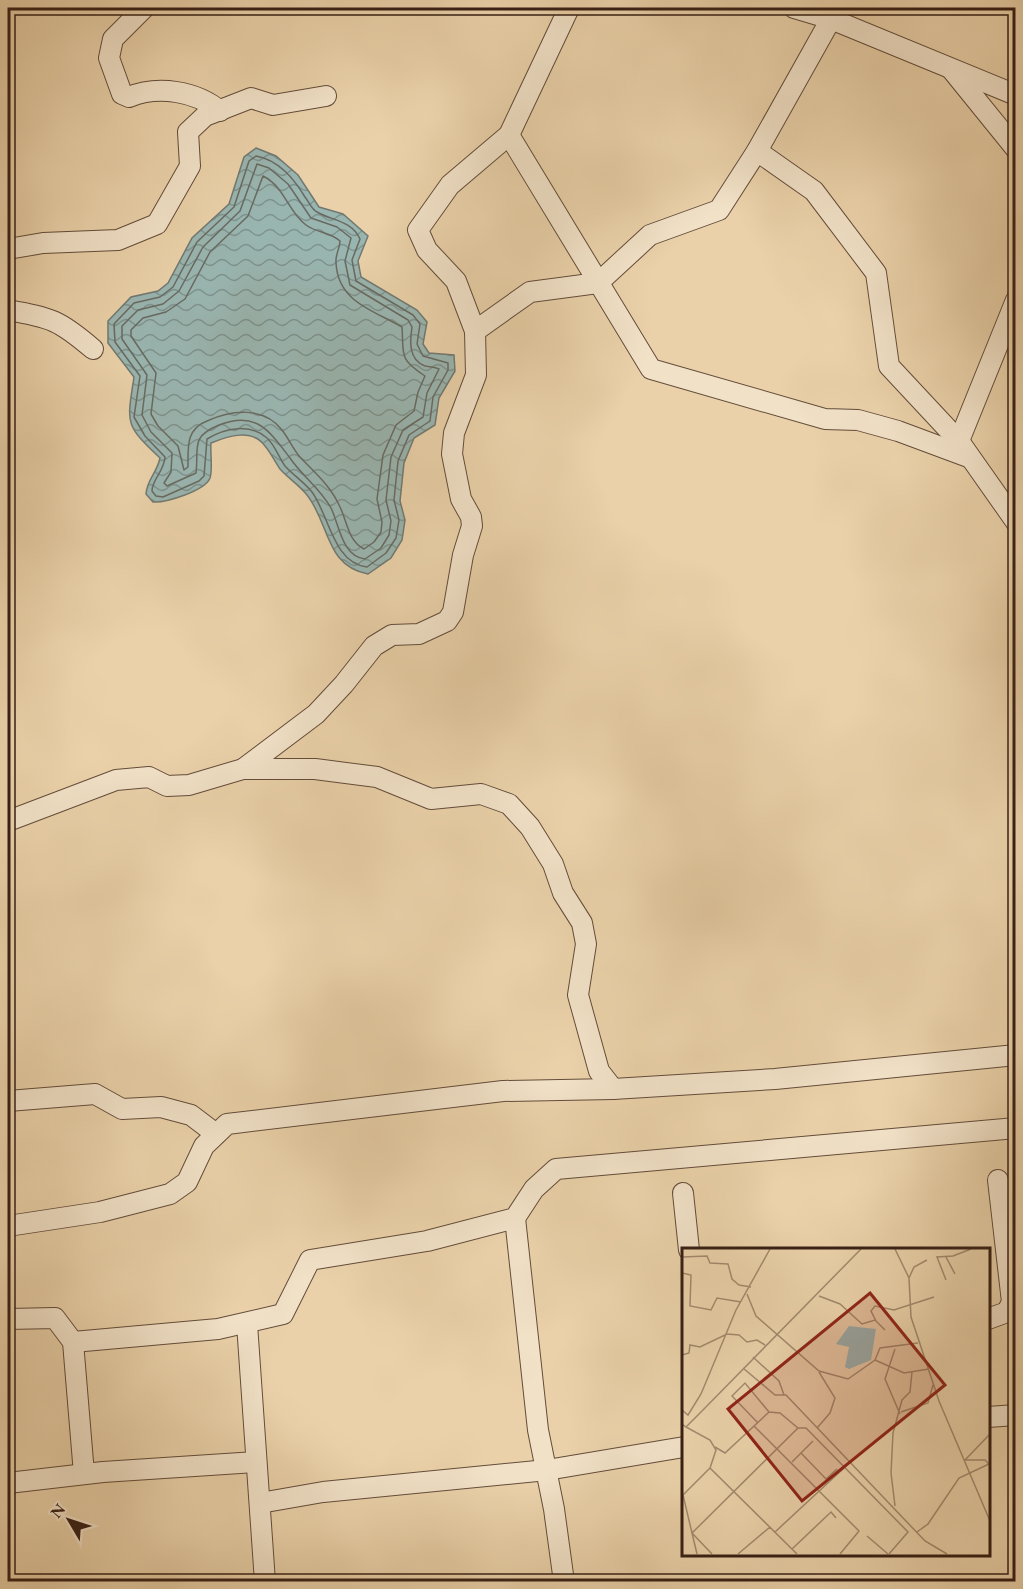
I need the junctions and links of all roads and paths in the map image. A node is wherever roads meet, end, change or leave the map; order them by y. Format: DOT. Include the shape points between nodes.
graph roads {
  1 [pos="144,8"];
  2 [pos="569,8"];
  3 [pos="794,8"];
  4 [pos="831,19"];
  5 [pos="951,68"];
  6 [pos="1016,95"];
  7 [pos="326,96"];
  8 [pos="220,111"];
  9 [pos="509,135"];
  10 [pos="1016,149"];
  11 [pos="757,151"];
  12 [pos="8,249"];
  13 [pos="598,283"];
  14 [pos="1016,300"];
  15 [pos="8,310"];
  16 [pos="475,331"];
  17 [pos="93,350"];
  18 [pos="964,449"];
  19 [pos="1016,522"];
  20 [pos="243,769"];
  21 [pos="8,821"];
  22 [pos="1016,1055"];
  23 [pos="613,1089"];
  24 [pos="8,1101"];
  25 [pos="1016,1128"];
  26 [pos="216,1134"];
  27 [pos="998,1180"];
  28 [pos="683,1193"];
  29 [pos="515,1218"];
  30 [pos="8,1226"];
  31 [pos="689,1248"];
  32 [pos="990,1318"];
  33 [pos="8,1319"];
  34 [pos="247,1324"];
  35 [pos="73,1342"];
  36 [pos="1016,1415"];
  37 [pos="990,1417"];
  38 [pos="682,1447"];
  39 [pos="256,1462"];
  40 [pos="548,1470"];
  41 [pos="84,1474"];
  42 [pos="8,1483"];
  43 [pos="260,1503"];
  44 [pos="266,1581"];
  45 [pos="564,1581"];
  1 -- 8 [label="street" via="113,39 109,58 122,94 129,97 144,90 186,94 207,100"];
  2 -- 9 [label="street"];
  3 -- 4 [label="street"];
  4 -- 5 [label="street"];
  4 -- 11 [label="street"];
  5 -- 6 [label="street"];
  5 -- 10 [label="street"];
  7 -- 8 [label="street" via="273,105 251,98"];
  8 -- 12 [label="street" via="205,116 188,132 190,166 157,224 118,240 43,243"];
  9 -- 13 [label="street"];
  9 -- 16 [label="street" via="450,185 418,230 427,250 456,281"];
  11 -- 13 [label="street" via="719,210 650,235"];
  11 -- 18 [label="street" via="814,191 876,273 889,366"];
  13 -- 16 [label="street" via="530,292"];
  13 -- 18 [label="street" via="651,369 825,419 858,420"];
  14 -- 18 [label="street"];
  15 -- 17 [label="street" via="64,324"];
  16 -- 20 [label="street" via="476,375 454,433 452,454 472,526 453,612 447,621 419,634 392,635 374,646 316,714"];
  18 -- 19 [label="street"];
  20 -- 21 [label="street" via="189,785 167,786 149,777 116,780"];
  20 -- 23 [label="street" via="315,769 377,777 431,799 481,794 509,804 530,827 553,864 563,893 582,923 586,944 578,995 599,1071"];
  22 -- 23 [label="street" via="775,1079"];
  23 -- 26 [label="street" via="503,1091 227,1124"];
  24 -- 26 [label="street" via="95,1094 122,1109 161,1107 191,1115"];
  25 -- 29 [label="street" via="556,1169 534,1189"];
  26 -- 30 [label="street" via="204,1146 188,1182 170,1194 100,1212"];
  27 -- 32 [label="street" via="1012,1302 1007,1312"];
  28 -- 31 [label="street"];
  29 -- 34 [label="street" via="427,1241 310,1260 283,1314"];
  29 -- 40 [label="street" via="538,1430"];
  33 -- 35 [label="street" via="55,1318"];
  34 -- 35 [label="street"];
  34 -- 39 [label="street"];
  35 -- 41 [label="street"];
  36 -- 37 [label="street"];
  38 -- 40 [label="street"];
  39 -- 41 [label="street"];
  39 -- 43 [label="street"];
  40 -- 43 [label="street" via="323,1492"];
  40 -- 45 [label="street"];
  41 -- 42 [label="street"];
  43 -- 44 [label="street"];
}
